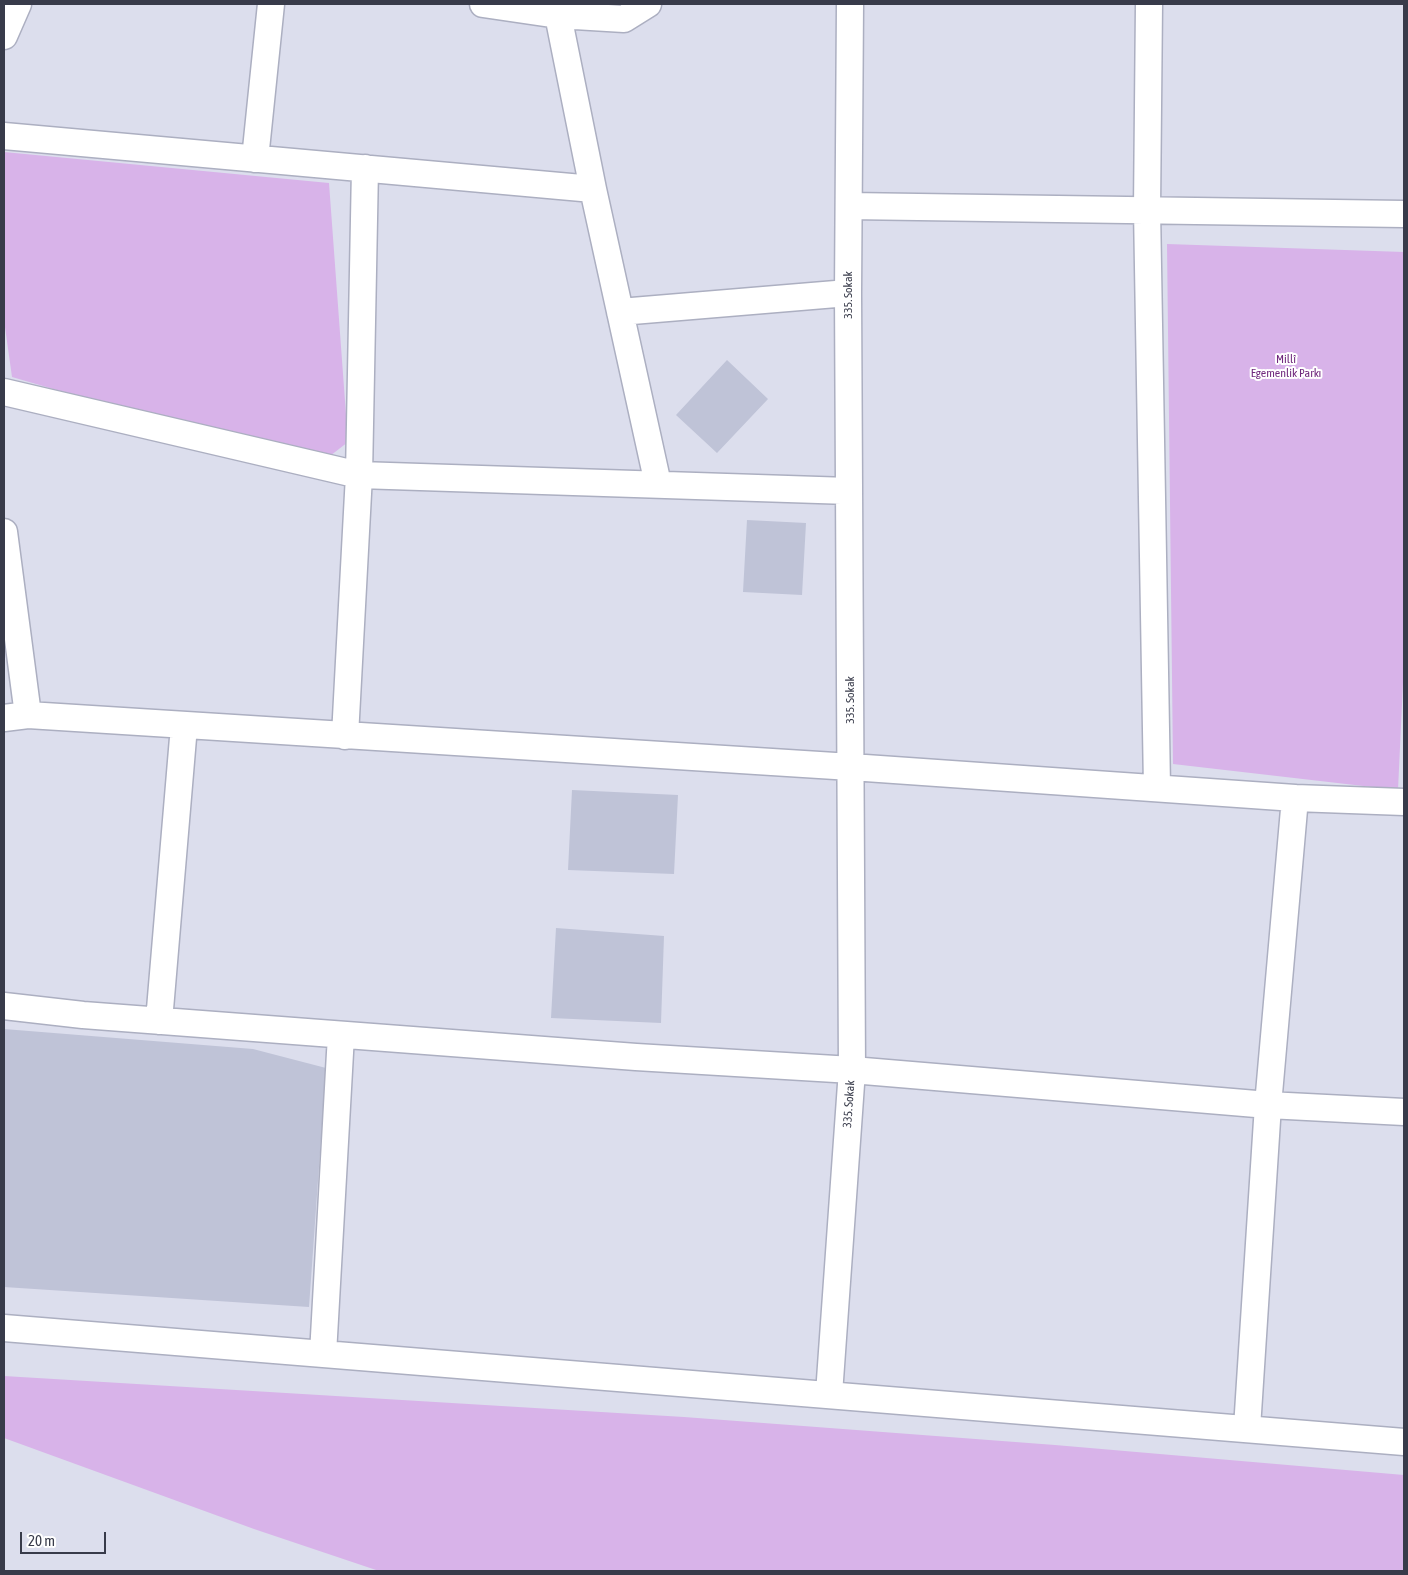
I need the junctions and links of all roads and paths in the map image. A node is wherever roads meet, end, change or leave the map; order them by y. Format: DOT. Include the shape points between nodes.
graph roads {
  1 [pos="18,4"];
  2 [pos="271,4"];
  3 [pos="483,4"];
  4 [pos="648,4"];
  5 [pos="850,4"];
  6 [pos="1149,4"];
  7 [pos="558,15"];
  8 [pos="4,36"];
  9 [pos="4,136"];
  10 [pos="255,159"];
  11 [pos="365,168"];
  12 [pos="593,189"];
  13 [pos="849,206"];
  14 [pos="1147,210"];
  15 [pos="1404,214"];
  16 [pos="848,293"];
  17 [pos="620,312"];
  18 [pos="4,392"];
  19 [pos="359,475"];
  20 [pos="658,484"];
  21 [pos="849,491"];
  22 [pos="4,532"];
  23 [pos="16,717"];
  24 [pos="184,726"];
  25 [pos="345,736"];
  26 [pos="850,767"];
  27 [pos="1157,787"];
  28 [pos="1295,798"];
  29 [pos="1404,802"];
  30 [pos="4,1006"];
  31 [pos="158,1021"];
  32 [pos="341,1035"];
  33 [pos="852,1070"];
  34 [pos="1268,1105"];
  35 [pos="1404,1112"];
  36 [pos="4,1328"];
  37 [pos="323,1354"];
  38 [pos="828,1394"];
  39 [pos="1247,1428"];
  40 [pos="1404,1442"];
  1 -- 8 [label="street"];
  2 -- 10 [label="street"];
  3 -- 7 [label="street"];
  4 -- 7 [label="street" via="624,19"];
  5 -- 13 [label="street, 335. Sokak"];
  6 -- 14 [label="street"];
  7 -- 12 [label="street"];
  9 -- 10 [label="street"];
  10 -- 11 [label="street"];
  11 -- 12 [label="street"];
  11 -- 19 [label="street"];
  12 -- 17 [label="street"];
  13 -- 14 [label="street"];
  13 -- 16 [label="street, 335. Sokak"];
  14 -- 15 [label="street"];
  14 -- 27 [label="street"];
  16 -- 17 [label="street"];
  16 -- 21 [label="street, 335. Sokak"];
  17 -- 20 [label="street"];
  18 -- 19 [label="street"];
  19 -- 20 [label="street"];
  19 -- 25 [label="street"];
  20 -- 21 [label="street"];
  21 -- 26 [label="street, 335. Sokak"];
  22 -- 23 [label="street"];
  23 -- 24 [label="street"];
  24 -- 25 [label="street"];
  24 -- 31 [label="street"];
  25 -- 26 [label="street"];
  26 -- 27 [label="street"];
  26 -- 33 [label="street, 335. Sokak"];
  27 -- 28 [label="street"];
  28 -- 29 [label="street"];
  28 -- 34 [label="street"];
  30 -- 31 [label="street"];
  31 -- 32 [label="street"];
  32 -- 33 [label="street"];
  32 -- 37 [label="street"];
  33 -- 34 [label="street"];
  33 -- 38 [label="street, 335. Sokak"];
  34 -- 35 [label="street"];
  34 -- 39 [label="street"];
  36 -- 37 [label="street"];
  37 -- 38 [label="street"];
  38 -- 39 [label="street"];
  39 -- 40 [label="street"];
}
